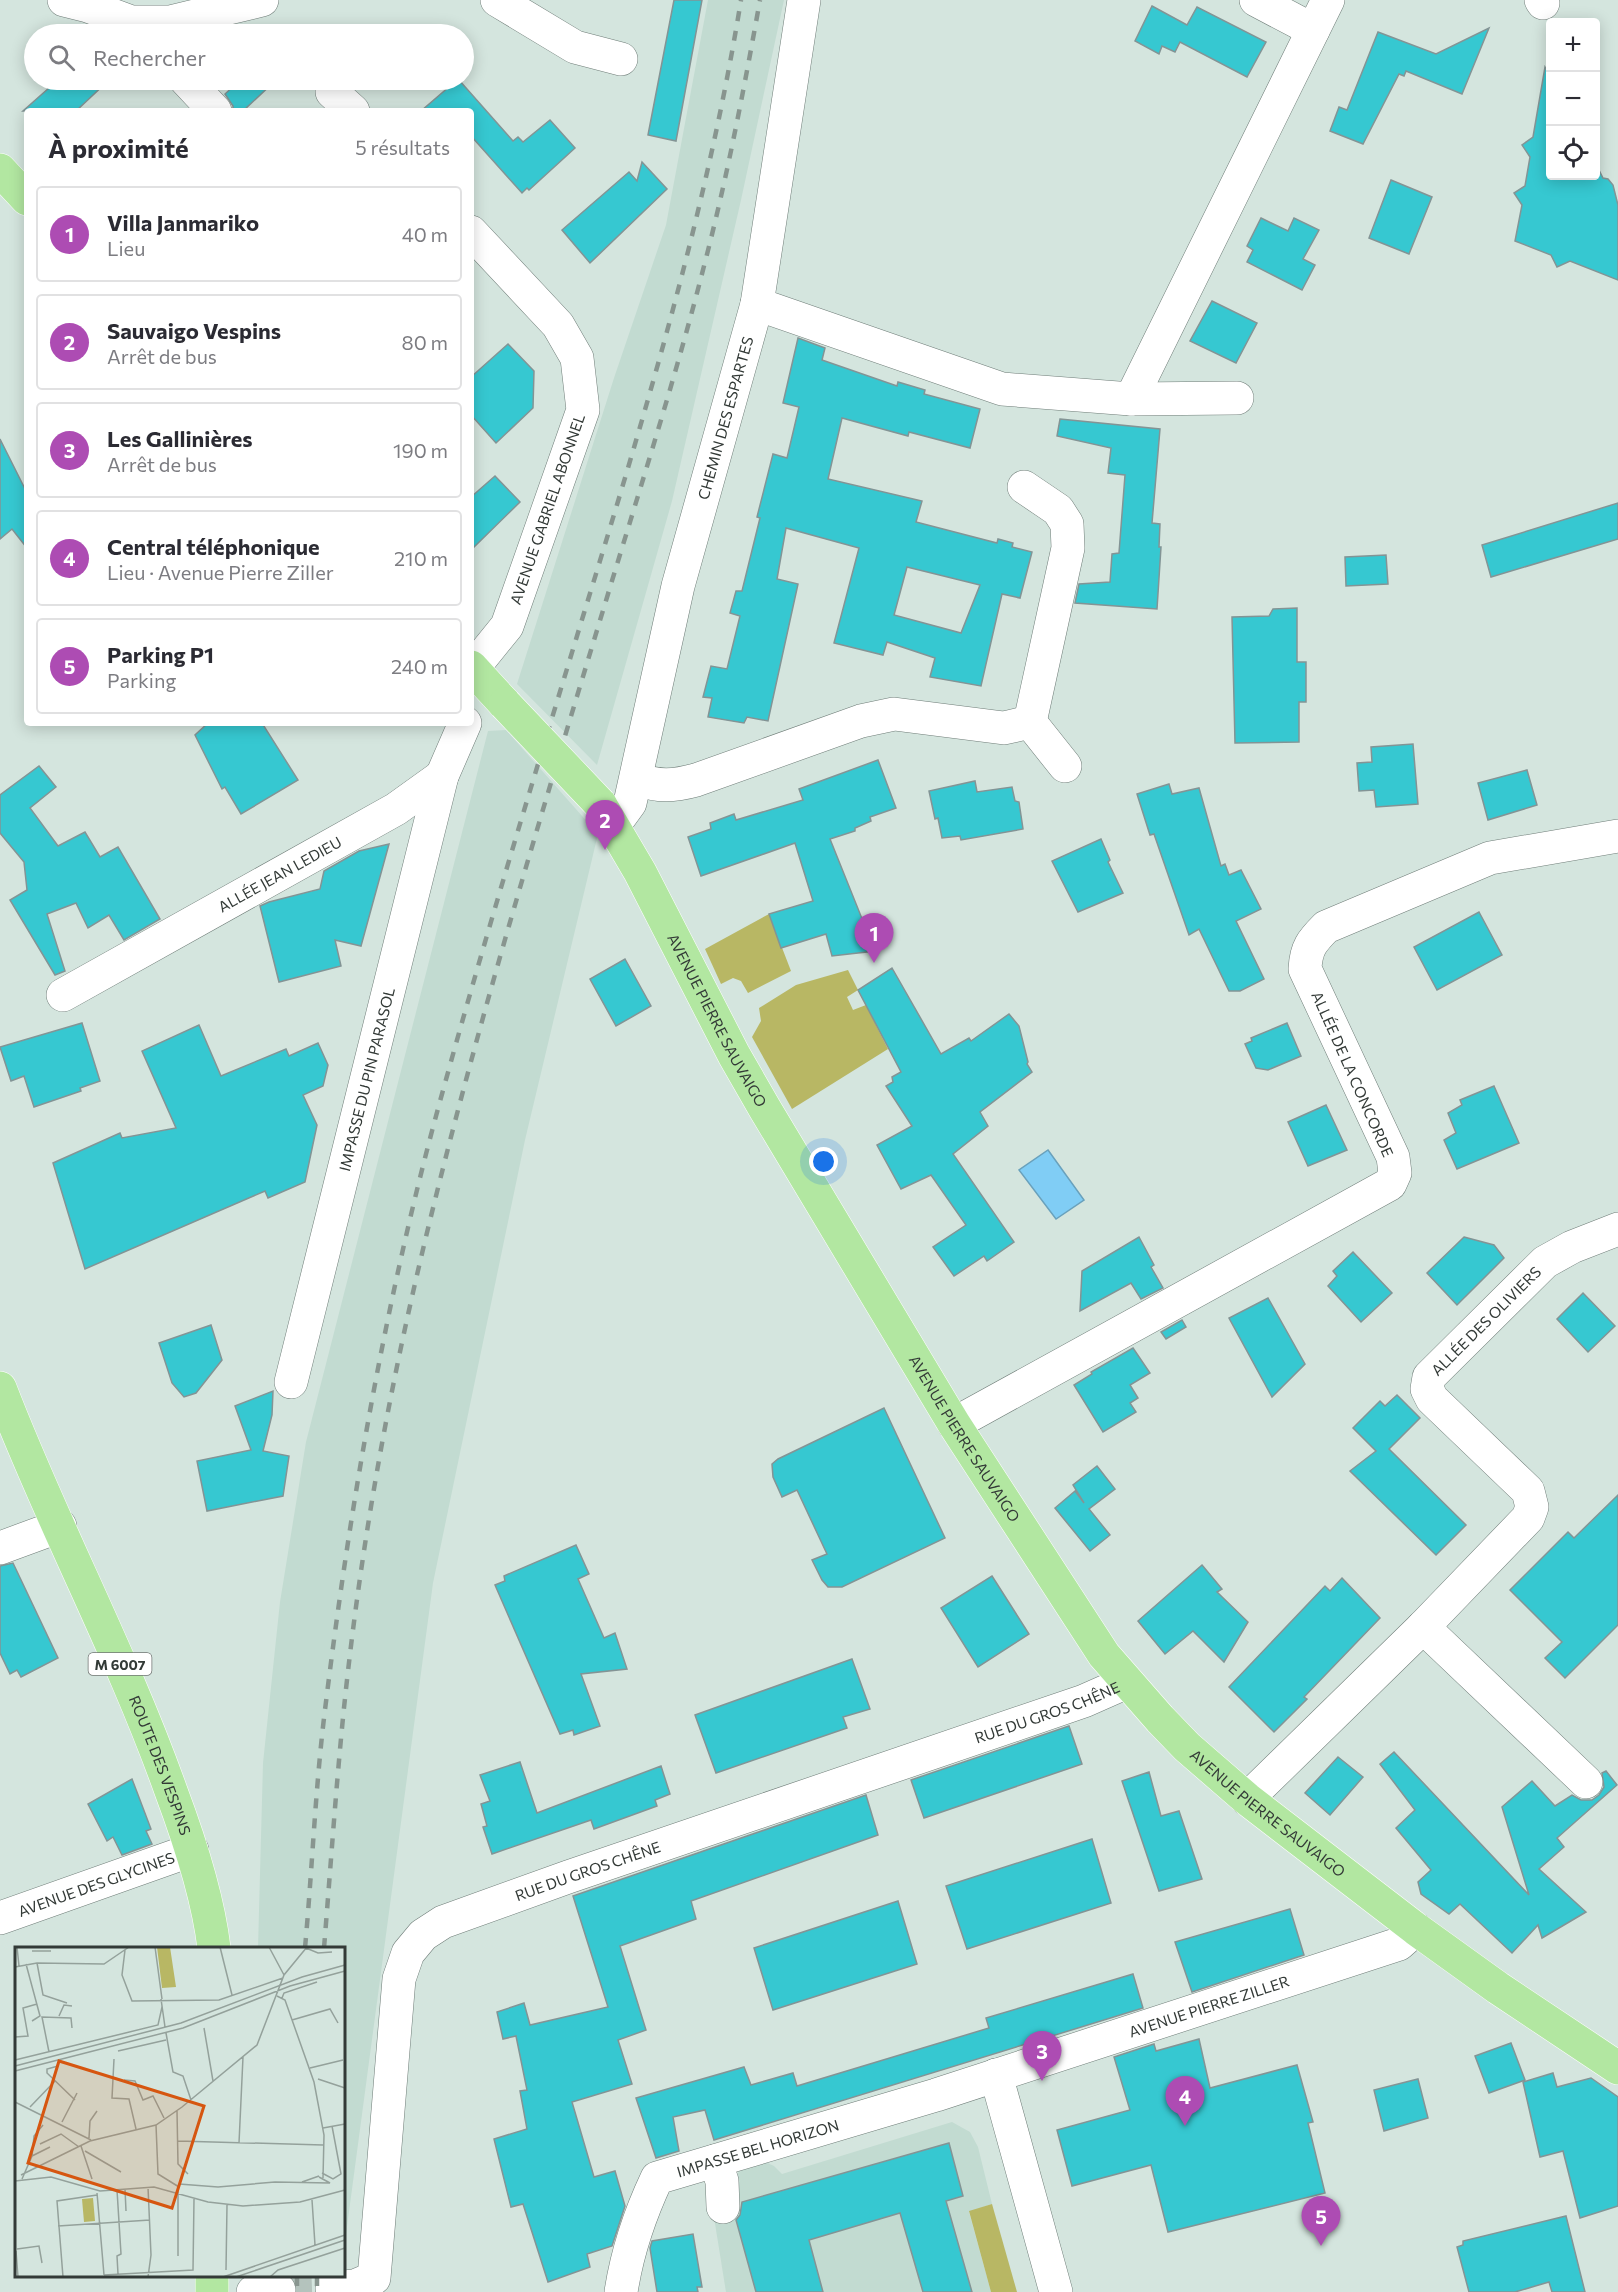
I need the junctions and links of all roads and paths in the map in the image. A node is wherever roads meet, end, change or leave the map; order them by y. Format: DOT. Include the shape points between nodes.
graph roads {
  1 [pos="64,0"];
  2 [pos="262,0"];
  3 [pos="497,0"];
  4 [pos="804,0"];
  5 [pos="1256,0"];
  6 [pos="1328,0"];
  7 [pos="128,24"];
  8 [pos="159,24"];
  9 [pos="1313,30"];
  10 [pos="621,59"];
  11 [pos="195,90"];
  12 [pos="212,108"];
  13 [pos="0,170"];
  14 [pos="24,196"];
  15 [pos="474,235"];
  16 [pos="757,304"];
  17 [pos="1237,398"];
  18 [pos="1131,399"];
  19 [pos="1024,488"];
  20 [pos="482,688"];
  21 [pos="1029,722"];
  22 [pos="464,726"];
  23 [pos="1065,766"];
  24 [pos="442,776"];
  25 [pos="637,778"];
  26 [pos="607,814"];
  27 [pos="1618,836"];
  28 [pos="63,995"];
  29 [pos="1618,1228"];
  30 [pos="291,1382"];
  31 [pos="3,1406"];
  32 [pos="954,1424"];
  33 [pos="60,1526"];
  34 [pos="0,1548"];
  35 [pos="1423,1627"];
  36 [pos="1127,1682"];
  37 [pos="1586,1782"];
  38 [pos="1247,1799"];
  39 [pos="192,1850"];
  40 [pos="0,1918"];
  41 [pos="1416,1929"];
  42 [pos="214,1947"];
  43 [pos="1618,2068"];
  44 [pos="985,2079"];
  45 [pos="715,2162"];
  46 [pos="723,2207"];
  47 [pos="375,2285"];
  48 [pos="332,2288"];
  49 [pos="621,2292"];
  50 [pos="1056,2292"];
  1 -- 7 [label="street"];
  2 -- 8 [label="street"];
  3 -- 10 [label="street" via="575,47"];
  4 -- 16 [label="street, CHEMIN DES ESPARTES"];
  5 -- 9 [label="street"];
  6 -- 9 [label="street"];
  9 -- 18 [label="street"];
  11 -- 12 [label="street"];
  13 -- 14 [label="main road"];
  15 -- 20 [label="street, AVENUE GABRIEL ABONNEL" via="558,325 576,358 583,410"];
  16 -- 18 [label="street" via="1002,389"];
  16 -- 25 [label="street, CHEMIN DES ESPARTES" via="678,586"];
  17 -- 18 [label="street"];
  19 -- 21 [label="street" via="1058,510 1067,524 1068,548"];
  20 -- 26 [label="main road, AVENUE PIERRE SAUVAIGO, bridge"];
  21 -- 23 [label="street"];
  21 -- 25 [label="street" via="1004,728 894,714 861,721 673,786 650,784"];
  22 -- 24 [label="street"];
  24 -- 28 [label="street, ALLÉE JEAN LEDIEU" via="396,809"];
  24 -- 30 [label="street, IMPASSE DU PIN PARASOL"];
  25 -- 26 [label="street, CHEMIN DES ESPARTES" via="630,803"];
  26 -- 32 [label="main road, AVENUE PIERRE SAUVAIGO" via="765,1109"];
  27 -- 32 [label="street, ALLÉE DE LA CONCORDE" via="1490,858 1326,927 1306,954 1305,969 1393,1157 1395,1173 1390,1184"];
  29 -- 35 [label="street, ALLÉE DES OLIVIERS" via="1545,1262 1429,1377 1426,1389 1432,1399 1528,1491 1532,1507 1528,1518"];
  31 -- 33 [label="main road, ROUTE DES VESPINS / M 6007"];
  32 -- 36 [label="main road, AVENUE PIERRE SAUVAIGO" via="1104,1655"];
  33 -- 34 [label="street"];
  33 -- 39 [label="main road, ROUTE DES VESPINS / M 6007" via="159,1756"];
  35 -- 37 [label="street"];
  35 -- 38 [label="street, ALLÉE DES OLIVIERS"];
  36 -- 38 [label="main road, AVENUE PIERRE SAUVAIGO" via="1187,1747"];
  36 -- 47 [label="street, RUE DU GROS CHÊNE" via="1084,1701 568,1877 443,1922 423,1935 408,1953 399,1979"];
  38 -- 41 [label="main road, AVENUE PIERRE SAUVAIGO"];
  39 -- 40 [label="street, AVENUE DES GLYCINES"];
  39 -- 42 [label="main road, ROUTE DES VESPINS / M 6007"];
  41 -- 43 [label="main road, AVENUE PIERRE SAUVAIGO"];
  41 -- 44 [label="street, AVENUE PIERRE ZILLER" via="1399,1944"];
  44 -- 45 [label="street, IMPASSE BEL HORIZON"];
  44 -- 50 [label="street"];
  45 -- 46 [label="street" via="722,2181"];
  45 -- 49 [label="street, IMPASSE BEL HORIZON" via="657,2178 628,2255"];
  47 -- 48 [label="street, RUE DU GROS CHÊNE"];
}
